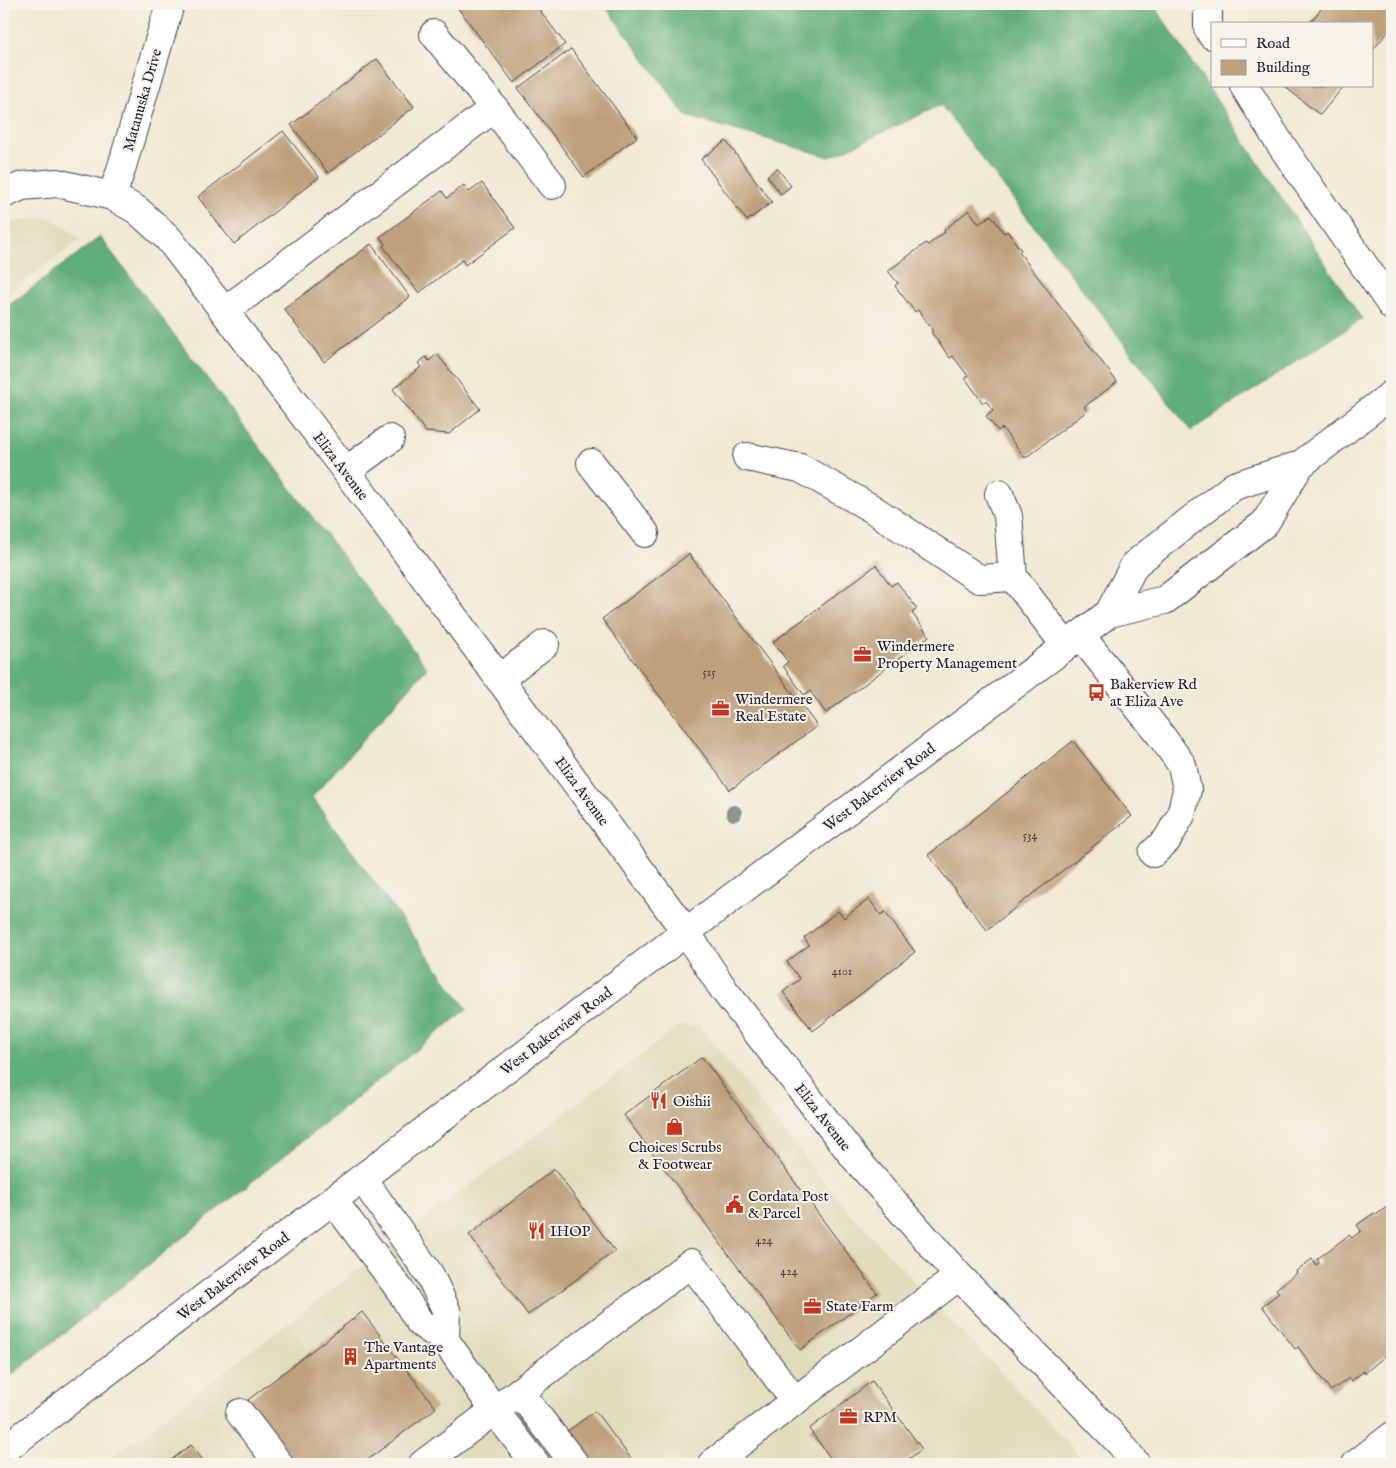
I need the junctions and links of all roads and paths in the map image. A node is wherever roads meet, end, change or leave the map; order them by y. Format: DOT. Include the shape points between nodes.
graph roads {
  1 [pos="170,4"];
  2 [pos="1208,4"];
  3 [pos="1211,33"];
  4 [pos="434,34"];
  5 [pos="1245,88"];
  6 [pos="494,108"];
  7 [pos="552,185"];
  8 [pos="4,194"];
  9 [pos="112,196"];
  10 [pos="1392,306"];
  11 [pos="225,311"];
  12 [pos="1392,394"];
  13 [pos="390,440"];
  14 [pos="747,458"];
  15 [pos="591,463"];
  16 [pos="1300,465"];
  17 [pos="346,472"];
  18 [pos="999,494"];
  19 [pos="646,533"];
  20 [pos="1013,578"];
  21 [pos="1109,613"];
  22 [pos="1073,640"];
  23 [pos="545,644"];
  24 [pos="499,679"];
  25 [pos="1153,853"];
  26 [pos="686,932"];
  27 [pos="362,1178"];
  28 [pos="333,1200"];
  29 [pos="960,1276"];
  30 [pos="445,1340"];
  31 [pos="519,1392"];
  32 [pos="795,1401"];
  33 [pos="495,1411"];
  34 [pos="240,1413"];
  35 [pos="1392,1436"];
  36 [pos="4,1450"];
  37 [pos="279,1464"];
  38 [pos="423,1464"];
  39 [pos="536,1464"];
  40 [pos="575,1464"];
  41 [pos="712,1464"];
  42 [pos="1136,1464"];
  43 [pos="1356,1464"];
  1 -- 9 [label="street, Matanuska Drive"];
  2 -- 3 [label="street"];
  4 -- 6 [label="street"];
  5 -- 10 [label="street"];
  6 -- 7 [label="street"];
  6 -- 11 [label="street"];
  8 -- 9 [label="street, Eliza Avenue" via="22,186 57,183"];
  9 -- 11 [label="street, Eliza Avenue" via="137,210 168,238"];
  11 -- 17 [label="street, Eliza Avenue"];
  12 -- 16 [label="street, West Bakerview Road"];
  13 -- 17 [label="street"];
  14 -- 20 [label="street" via="800,468 871,508 979,579"];
  15 -- 19 [label="street"];
  16 -- 21 [label="street, West Bakerview Road" via="1234,486 1135,564"];
  16 -- 21 [label="street, West Bakerview Road" via="1265,523 1165,600"];
  17 -- 24 [label="street, Eliza Avenue"];
  18 -- 20 [label="street" via="1008,516"];
  20 -- 22 [label="street"];
  21 -- 22 [label="street, West Bakerview Road"];
  22 -- 25 [label="street" via="1162,737 1182,765 1187,790 1181,815 1167,840"];
  22 -- 26 [label="street, West Bakerview Road"];
  23 -- 24 [label="street"];
  24 -- 26 [label="street, Eliza Avenue"];
  26 -- 27 [label="street, West Bakerview Road"];
  26 -- 29 [label="street, Eliza Avenue" via="724,990 850,1151"];
  27 -- 28 [label="street, West Bakerview Road"];
  27 -- 30 [label="street" via="430,1274 446,1310"];
  28 -- 30 [label="street" via="400,1290 420,1323"];
  28 -- 36 [label="street, West Bakerview Road"];
  29 -- 32 [label="street"];
  29 -- 42 [label="street, Eliza Avenue" via="1120,1443"];
  30 -- 33 [label="street"];
  31 -- 32 [label="street" via="691,1263"];
  31 -- 33 [label="street"];
  31 -- 40 [label="street"];
  32 -- 41 [label="street"];
  33 -- 38 [label="street"];
  33 -- 39 [label="street"];
  34 -- 37 [label="street"];
  35 -- 43 [label="street"];
}
